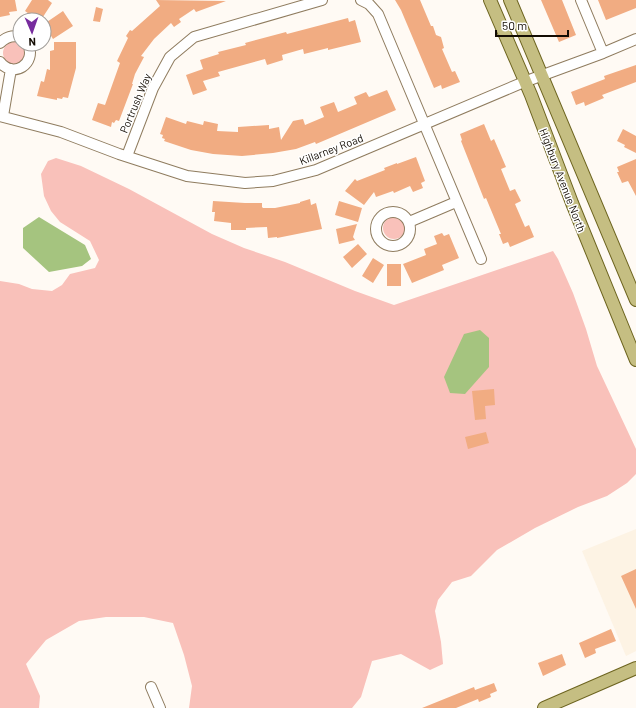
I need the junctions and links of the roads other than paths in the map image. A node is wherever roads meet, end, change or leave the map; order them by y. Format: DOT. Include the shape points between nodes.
graph roads {
  1 [pos="322,0"];
  2 [pos="361,0"];
  3 [pos="490,0"];
  4 [pos="510,0"];
  5 [pos="581,0"];
  6 [pos="12,36"];
  7 [pos="636,39"];
  8 [pos="0,43"];
  9 [pos="30,52"];
  10 [pos="603,53"];
  11 [pos="0,62"];
  12 [pos="11,69"];
  13 [pos="541,76"];
  14 [pos="524,82"];
  15 [pos="2,116"];
  16 [pos="425,124"];
  17 [pos="127,156"];
  18 [pos="456,202"];
  19 [pos="409,222"];
  20 [pos="481,259"];
  21 [pos="636,300"];
  22 [pos="636,360"];
  23 [pos="636,668"];
  24 [pos="151,687"];
  25 [pos="160,708"];
  26 [pos="544,708"];
  1 -- 17 [label="street, Portrush Way" via="194,37 170,57 156,82"];
  2 -- 16 [label="street" via="378,14"];
  3 -- 14 [label="main road, Highbury Avenue North"];
  4 -- 13 [label="main road, Highbury Avenue North"];
  5 -- 10 [label="street"];
  6 -- 8 [label="street"];
  7 -- 10 [label="street, Killarney Road"];
  9 -- 12 [label="street" via="26,64"];
  10 -- 13 [label="street, Killarney Road"];
  11 -- 12 [label="street"];
  12 -- 15 [label="street"];
  13 -- 14 [label="street, Killarney Road"];
  13 -- 21 [label="main road, Highbury Avenue North"];
  14 -- 16 [label="street, Killarney Road"];
  14 -- 22 [label="main road, Highbury Avenue North"];
  15 -- 17 [label="street, Killarney Road" via="61,132"];
  16 -- 17 [label="street, Killarney Road" via="316,170 273,181 245,183 187,176"];
  16 -- 18 [label="street"];
  18 -- 19 [label="street"];
  18 -- 20 [label="street"];
  23 -- 26 [label="main road"];
  24 -- 25 [label="street"];
}
